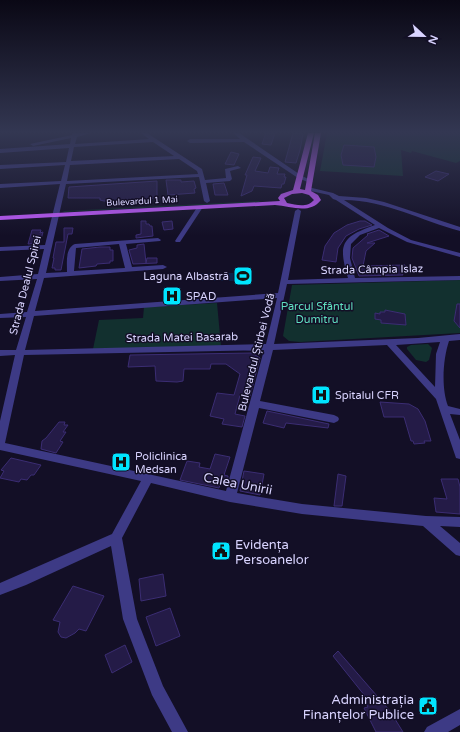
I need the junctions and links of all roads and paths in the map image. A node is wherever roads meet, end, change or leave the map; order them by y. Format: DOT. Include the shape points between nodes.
graph roads {
  1 [pos="67,167"];
  2 [pos="196,167"];
  3 [pos="284,167"];
  4 [pos="303,167"];
  5 [pos="312,167"];
  6 [pos="238,168"];
  7 [pos="202,175"];
  8 [pos="300,179"];
  9 [pos="310,181"];
  10 [pos="64,182"];
  11 [pos="203,182"];
  12 [pos="0,186"];
  13 [pos="308,190"];
  14 [pos="296,191"];
  15 [pos="317,198"];
  16 [pos="337,198"];
  17 [pos="283,200"];
  18 [pos="207,201"];
  19 [pos="200,207"];
  20 [pos="296,209"];
  21 [pos="0,212"];
  22 [pos="56,212"];
  23 [pos="0,218"];
  24 [pos="380,225"];
  25 [pos="460,229"];
  26 [pos="158,240"];
  27 [pos="178,241"];
  28 [pos="122,243"];
  29 [pos="48,247"];
  30 [pos="0,250"];
  31 [pos="460,256"];
  32 [pos="163,267"];
  33 [pos="129,270"];
  34 [pos="70,274"];
  35 [pos="41,276"];
  36 [pos="460,278"];
  37 [pos="0,279"];
  38 [pos="352,280"];
  39 [pos="285,282"];
  40 [pos="282,295"];
  41 [pos="30,313"];
  42 [pos="0,316"];
  43 [pos="460,337"];
  44 [pos="446,339"];
  45 [pos="389,342"];
  46 [pos="270,347"];
  47 [pos="20,352"];
  48 [pos="0,353"];
  49 [pos="440,398"];
  50 [pos="256,404"];
  51 [pos="444,409"];
  52 [pos="460,412"];
  53 [pos="334,418"];
  54 [pos="0,445"];
  55 [pos="460,455"];
  56 [pos="148,478"];
  57 [pos="230,497"];
  58 [pos="426,521"];
  59 [pos="460,522"];
  60 [pos="116,538"];
  61 [pos="460,551"];
  62 [pos="0,588"];
  63 [pos="460,717"];
  64 [pos="180,732"];
  65 [pos="432,732"];
  1 -- 10 [label="street, Strada Dealul Spirei"];
  2 -- 7 [label="street"];
  3 -- 8 [label="street"];
  4 -- 8 [label="main road"];
  5 -- 9 [label="main road"];
  6 -- 11 [label="street" via="227,170 228,180"];
  7 -- 10 [label="street"];
  7 -- 11 [label="street"];
  8 -- 9 [label="main road"];
  8 -- 14 [label="main road"];
  9 -- 13 [label="main road"];
  10 -- 12 [label="street"];
  10 -- 22 [label="street, Strada Dealul Spirei"];
  11 -- 18 [label="street"];
  13 -- 14 [label="main road"];
  13 -- 15 [label="main road"];
  13 -- 16 [label="street" via="331,194"];
  14 -- 17 [label="main road" via="285,194"];
  15 -- 16 [label="street"];
  15 -- 20 [label="main road" via="315,204"];
  16 -- 24 [label="street"];
  16 -- 25 [label="street" via="348,197 377,202"];
  17 -- 18 [label="main road, Bulevardul 1 Mai"];
  17 -- 19 [label="main road, Bulevardul 1 Mai"];
  17 -- 20 [label="main road"];
  18 -- 22 [label="main road, Bulevardul 1 Mai"];
  19 -- 22 [label="main road, Bulevardul 1 Mai"];
  19 -- 27 [label="street"];
  20 -- 39 [label="street, Bulevardul Știrbei Vodă"];
  21 -- 22 [label="main road, Bulevardul 1 Mai"];
  22 -- 23 [label="main road, Bulevardul 1 Mai"];
  22 -- 29 [label="street, Strada Dealul Spirei"];
  24 -- 31 [label="street" via="409,241"];
  24 -- 38 [label="street" via="359,233 345,247 344,253"];
  26 -- 28 [label="street"];
  28 -- 33 [label="street"];
  28 -- 34 [label="street" via="73,247"];
  29 -- 30 [label="street"];
  29 -- 35 [label="street, Strada Dealul Spirei"];
  32 -- 33 [label="street"];
  33 -- 34 [label="street"];
  34 -- 35 [label="street"];
  35 -- 37 [label="street"];
  35 -- 41 [label="street, Strada Dealul Spirei"];
  36 -- 38 [label="street, Strada Câmpia Islaz"];
  38 -- 39 [label="street, Strada Câmpia Islaz"];
  39 -- 40 [label="street, Bulevardul Știrbei Vodă"];
  40 -- 41 [label="street"];
  40 -- 46 [label="street, Bulevardul Știrbei Vodă"];
  41 -- 42 [label="street"];
  41 -- 47 [label="street, Strada Dealul Spirei"];
  43 -- 44 [label="street, Strada Matei Basarab"];
  44 -- 45 [label="street, Strada Matei Basarab"];
  44 -- 49 [label="street" via="440,354"];
  45 -- 46 [label="street, Strada Matei Basarab"];
  45 -- 49 [label="street"];
  46 -- 47 [label="street, Strada Matei Basarab"];
  46 -- 50 [label="street, Bulevardul Știrbei Vodă"];
  47 -- 48 [label="street, Strada Matei Basarab"];
  47 -- 54 [label="street, Strada Dealul Spirei"];
  49 -- 51 [label="street"];
  50 -- 53 [label="street"];
  50 -- 57 [label="street, Bulevardul Știrbei Vodă"];
  51 -- 52 [label="street"];
  51 -- 55 [label="street"];
  54 -- 56 [label="street, Calea Unirii"];
  56 -- 57 [label="street, Calea Unirii"];
  56 -- 60 [label="street"];
  57 -- 58 [label="street, Calea Unirii" via="302,509"];
  58 -- 59 [label="street, Calea Unirii"];
  58 -- 61 [label="street"];
  60 -- 62 [label="street"];
  60 -- 64 [label="street" via="130,619 157,690"];
  63 -- 65 [label="street"];
}
